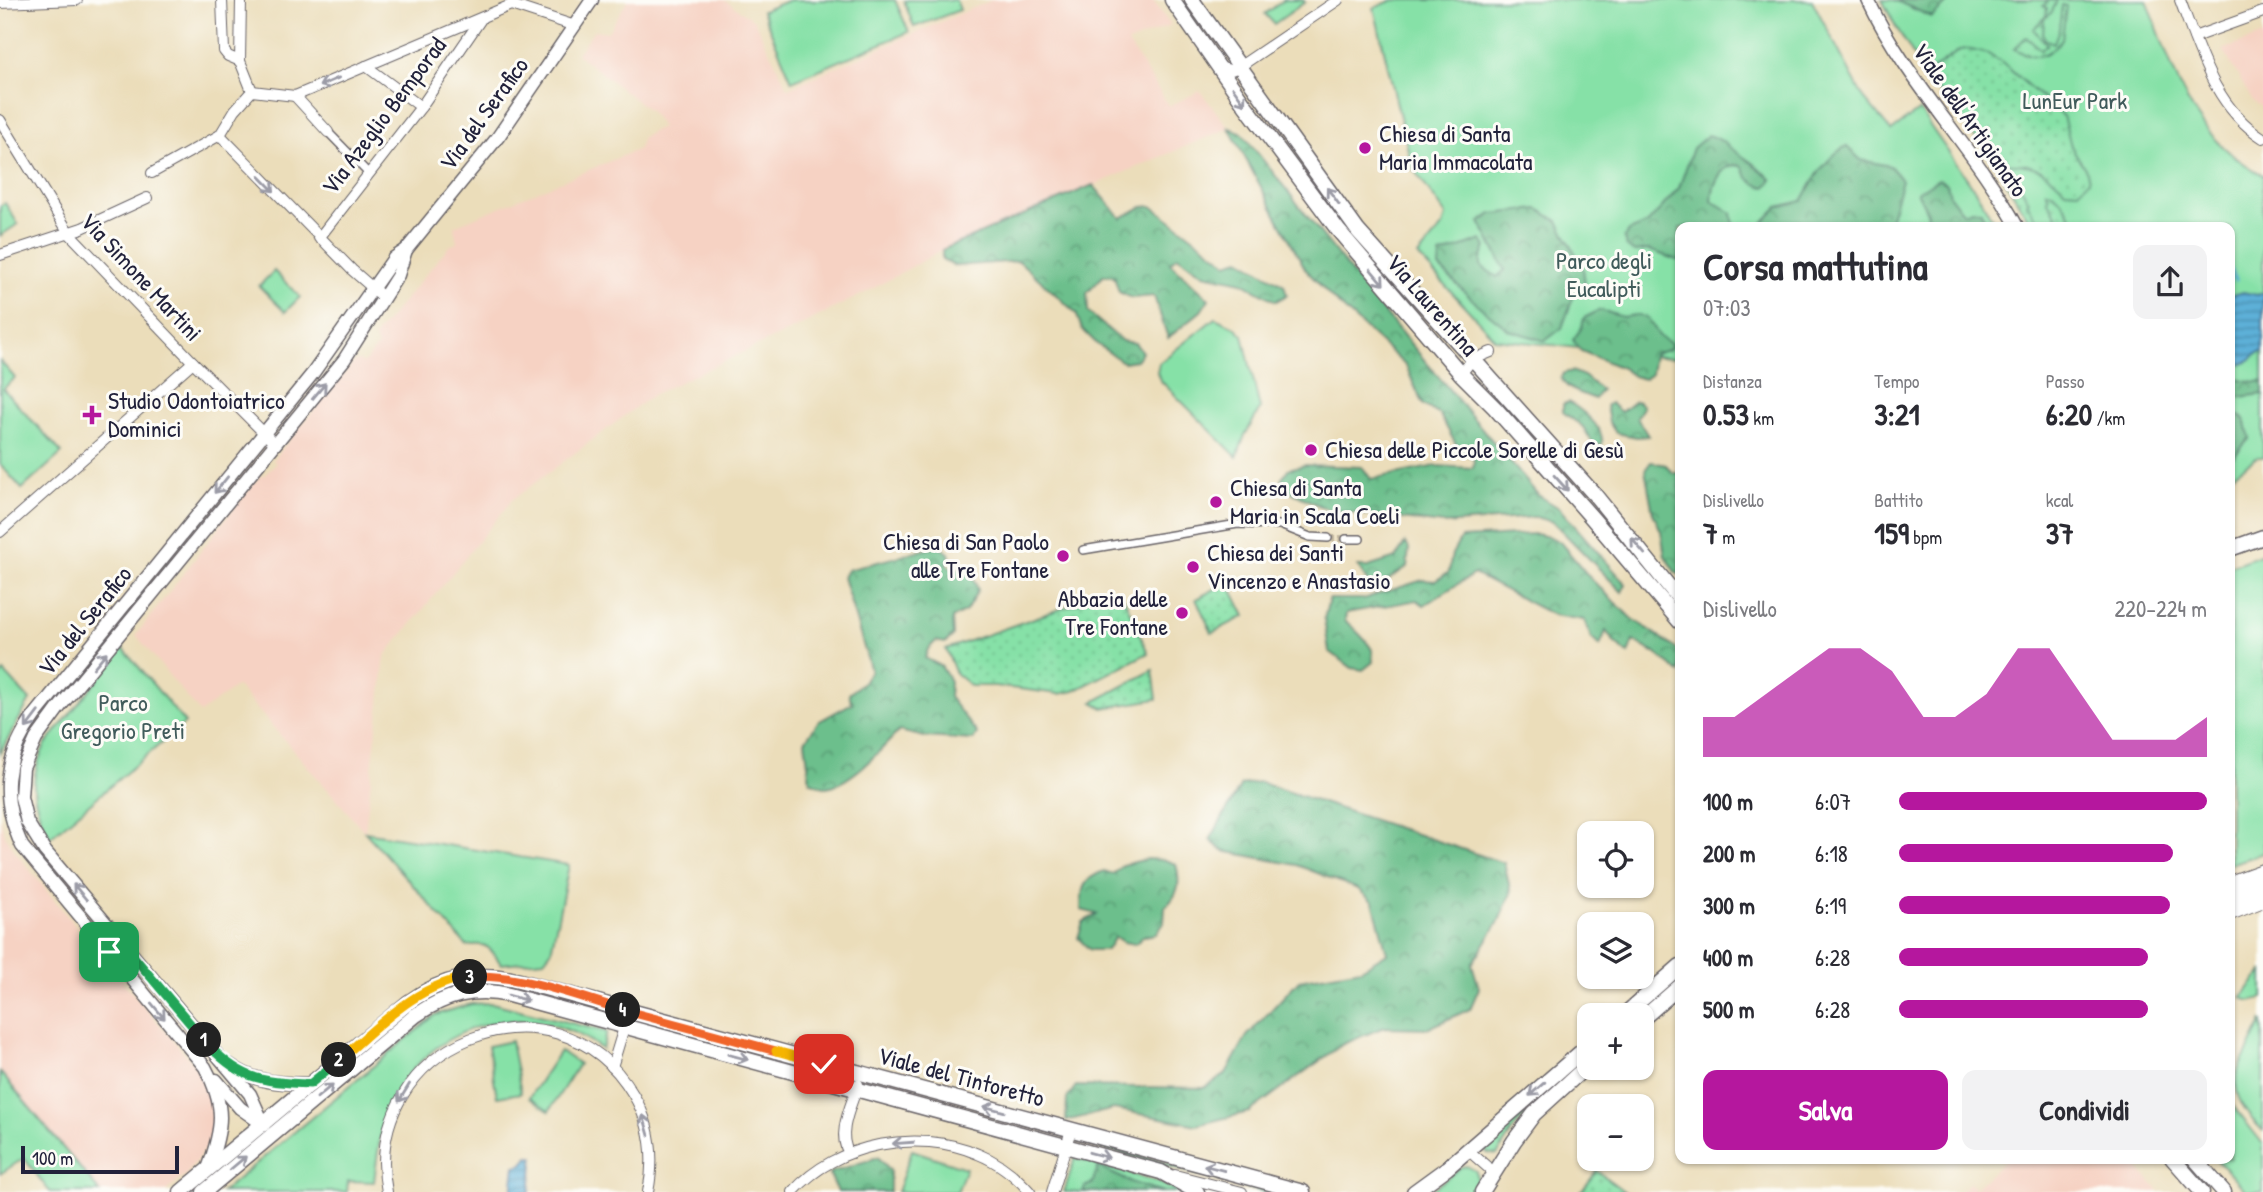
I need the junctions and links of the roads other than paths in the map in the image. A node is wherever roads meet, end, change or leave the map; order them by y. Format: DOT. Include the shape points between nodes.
graph roads {
  1 [pos="77,0"];
  2 [pos="222,0"];
  3 [pos="240,0"];
  4 [pos="592,0"];
  5 [pos="1172,0"];
  6 [pos="1192,0"];
  7 [pos="1338,0"];
  8 [pos="1868,0"];
  9 [pos="2180,0"];
  10 [pos="0,3"];
  11 [pos="2263,12"];
  12 [pos="481,18"];
  13 [pos="575,26"];
  14 [pos="2194,37"];
  15 [pos="240,61"];
  16 [pos="366,66"];
  17 [pos="1218,67"];
  18 [pos="1239,67"];
  19 [pos="252,91"];
  20 [pos="295,96"];
  21 [pos="421,107"];
  22 [pos="0,120"];
  23 [pos="328,132"];
  24 [pos="220,135"];
  25 [pos="2263,138"];
  26 [pos="152,173"];
  27 [pos="369,174"];
  28 [pos="147,198"];
  29 [pos="2014,222"];
  30 [pos="69,233"];
  31 [pos="319,238"];
  32 [pos="0,255"];
  33 [pos="378,293"];
  34 [pos="1491,352"];
  35 [pos="1472,360"];
  36 [pos="193,362"];
  37 [pos="1461,374"];
  38 [pos="264,432"];
  39 [pos="275,443"];
  40 [pos="0,531"];
  41 [pos="2263,537"];
  42 [pos="1328,538"];
  43 [pos="1346,539"];
  44 [pos="1360,539"];
  45 [pos="2235,547"];
  46 [pos="1083,550"];
  47 [pos="1675,594"];
  48 [pos="1675,616"];
  49 [pos="2263,862"];
  50 [pos="2235,872"];
  51 [pos="2263,872"];
  52 [pos="2235,882"];
  53 [pos="2263,885"];
  54 [pos="2235,895"];
  55 [pos="2263,900"];
  56 [pos="2235,910"];
  57 [pos="117,937"];
  58 [pos="104,947"];
  59 [pos="1675,970"];
  60 [pos="1675,990"];
  61 [pos="1638,1003"];
  62 [pos="1654,1009"];
  63 [pos="629,1011"];
  64 [pos="624,1027"];
  65 [pos="1577,1055"];
  66 [pos="218,1057"];
  67 [pos="205,1067"];
  68 [pos="612,1067"];
  69 [pos="861,1074"];
  70 [pos="1577,1075"];
  71 [pos="310,1084"];
  72 [pos="857,1089"];
  73 [pos="267,1129"];
  74 [pos="1071,1130"];
  75 [pos="1066,1146"];
  76 [pos="1468,1150"];
  77 [pos="849,1153"];
  78 [pos="2177,1164"];
  79 [pos="2198,1164"];
  80 [pos="1447,1168"];
  81 [pos="208,1169"];
  82 [pos="1161,1172"];
  83 [pos="1493,1172"];
  84 [pos="181,1192"];
  85 [pos="204,1192"];
  86 [pos="387,1192"];
  87 [pos="648,1192"];
  88 [pos="793,1192"];
  89 [pos="1030,1192"];
  90 [pos="1052,1192"];
  91 [pos="1197,1192"];
  92 [pos="1242,1192"];
  93 [pos="1303,1192"];
  94 [pos="1414,1192"];
  95 [pos="1420,1192"];
  96 [pos="1482,1192"];
  97 [pos="2202,1192"];
  98 [pos="2224,1192"];
  1 -- 10 [label="street"];
  2 -- 15 [label="street" via="223,47 228,56"];
  3 -- 15 [label="street"];
  4 -- 13 [label="street, Via del Serafico"];
  5 -- 17 [label="main road, Via Laurentina"];
  6 -- 18 [label="main road, Via Laurentina"];
  7 -- 18 [label="street"];
  8 -- 29 [label="street, Viale dell'Artigianato" via="1901,61 1981,167"];
  9 -- 14 [label="street"];
  11 -- 14 [label="street"];
  12 -- 13 [label="street" via="511,5"];
  12 -- 16 [label="street"];
  12 -- 21 [label="street, Via Azeglio Bemporad"];
  13 -- 33 [label="street, Via del Serafico" via="498,137 406,250 394,258"];
  14 -- 25 [label="street" via="2218,92 2234,114"];
  15 -- 19 [label="street"];
  16 -- 20 [label="street, one-way"];
  16 -- 21 [label="street"];
  17 -- 18 [label="street"];
  17 -- 37 [label="main road, Via Laurentina, one-way" via="1338,230"];
  35 -- 18 [label="main road, Via Laurentina, one-way" via="1358,231"];
  19 -- 20 [label="street"];
  19 -- 24 [label="street"];
  20 -- 23 [label="street"];
  21 -- 27 [label="street, Via Azeglio Bemporad"];
  22 -- 30 [label="street, Via Simone Martini"];
  23 -- 27 [label="street"];
  24 -- 26 [label="street"];
  24 -- 31 [label="street, one-way"];
  27 -- 31 [label="street, Via Azeglio Bemporad"];
  28 -- 30 [label="street"];
  30 -- 32 [label="street"];
  30 -- 36 [label="street, Via Simone Martini"];
  31 -- 33 [label="street"];
  33 -- 38 [label="street, Via del Serafico"];
  39 -- 33 [label="street, Via del Serafico, one-way" via="353,348"];
  34 -- 35 [label="street"];
  35 -- 37 [label="street"];
  47 -- 35 [label="main road, Via Laurentina, one-way" via="1595,495"];
  36 -- 38 [label="street, Via Simone Martini"];
  36 -- 40 [label="street"];
  37 -- 48 [label="main road, Via Laurentina, one-way" via="1594,519"];
  38 -- 39 [label="street, Via Simone Martini"];
  38 -- 58 [label="street, Via del Serafico, one-way" via="35,715 7,769 5,799 16,836"];
  57 -- 39 [label="street, Via del Serafico, one-way" via="32,831 21,803 23,768 36,739 58,709"];
  41 -- 45 [label="main road"];
  42 -- 46 [label="street" via="1310,537 1280,525 1238,524"];
  43 -- 44 [label="street"];
  49 -- 50 [label="highway"];
  51 -- 52 [label="highway"];
  53 -- 54 [label="highway"];
  55 -- 56 [label="highway"];
  57 -- 58 [label="street"];
  57 -- 66 [label="street, Via del Serafico"];
  58 -- 67 [label="street, Via del Serafico, one-way"];
  59 -- 61 [label="main road"];
  60 -- 62 [label="main road"];
  63 -- 64 [label="street"];
  63 -- 69 [label="main road, Viale del Tintoretto"];
  63 -- 71 [label="main road, Viale del Tintoretto" via="512,979 454,980 409,1002"];
  64 -- 68 [label="street"];
  64 -- 72 [label="main road, Viale del Tintoretto, one-way"];
  73 -- 64 [label="main road, Viale del Tintoretto, one-way" via="416,1015 450,996 500,993"];
  65 -- 76 [label="main road, one-way"];
  66 -- 71 [label="street, Via del Serafico" via="252,1078"];
  66 -- 73 [label="street, Via del Serafico" via="253,1098"];
  67 -- 73 [label="street, Via del Serafico" via="240,1108"];
  67 -- 81 [label="street, Via del Serafico" via="222,1120"];
  68 -- 86 [label="street, one-way" via="577,1042 536,1030 493,1031 452,1046 424,1067 398,1101 385,1142"];
  87 -- 68 [label="street, one-way" via="652,1163 647,1126 632,1091"];
  69 -- 72 [label="street"];
  74 -- 69 [label="main road, Viale del Tintoretto, one-way"];
  70 -- 83 [label="main road" via="1534,1114"];
  71 -- 73 [label="main road, Viale del Tintoretto"];
  72 -- 75 [label="main road, Viale del Tintoretto"];
  72 -- 77 [label="street" via="844,1134"];
  73 -- 81 [label="main road, Viale del Tintoretto"];
  85 -- 73 [label="main road, Viale del Tintoretto, one-way"];
  74 -- 75 [label="street"];
  93 -- 74 [label="main road, Viale del Tintoretto, one-way"];
  75 -- 82 [label="main road, Viale del Tintoretto, one-way"];
  75 -- 90 [label="street"];
  76 -- 80 [label="main road"];
  76 -- 83 [label="street"];
  77 -- 88 [label="street"];
  89 -- 77 [label="street, one-way" via="990,1160 953,1146 909,1142"];
  78 -- 97 [label="main road"];
  79 -- 98 [label="main road"];
  80 -- 94 [label="main road"];
  80 -- 95 [label="street"];
  81 -- 84 [label="main road, Viale del Tintoretto"];
  82 -- 91 [label="main road, Viale del Tintoretto"];
  82 -- 92 [label="street"];
  83 -- 96 [label="main road"];
}
